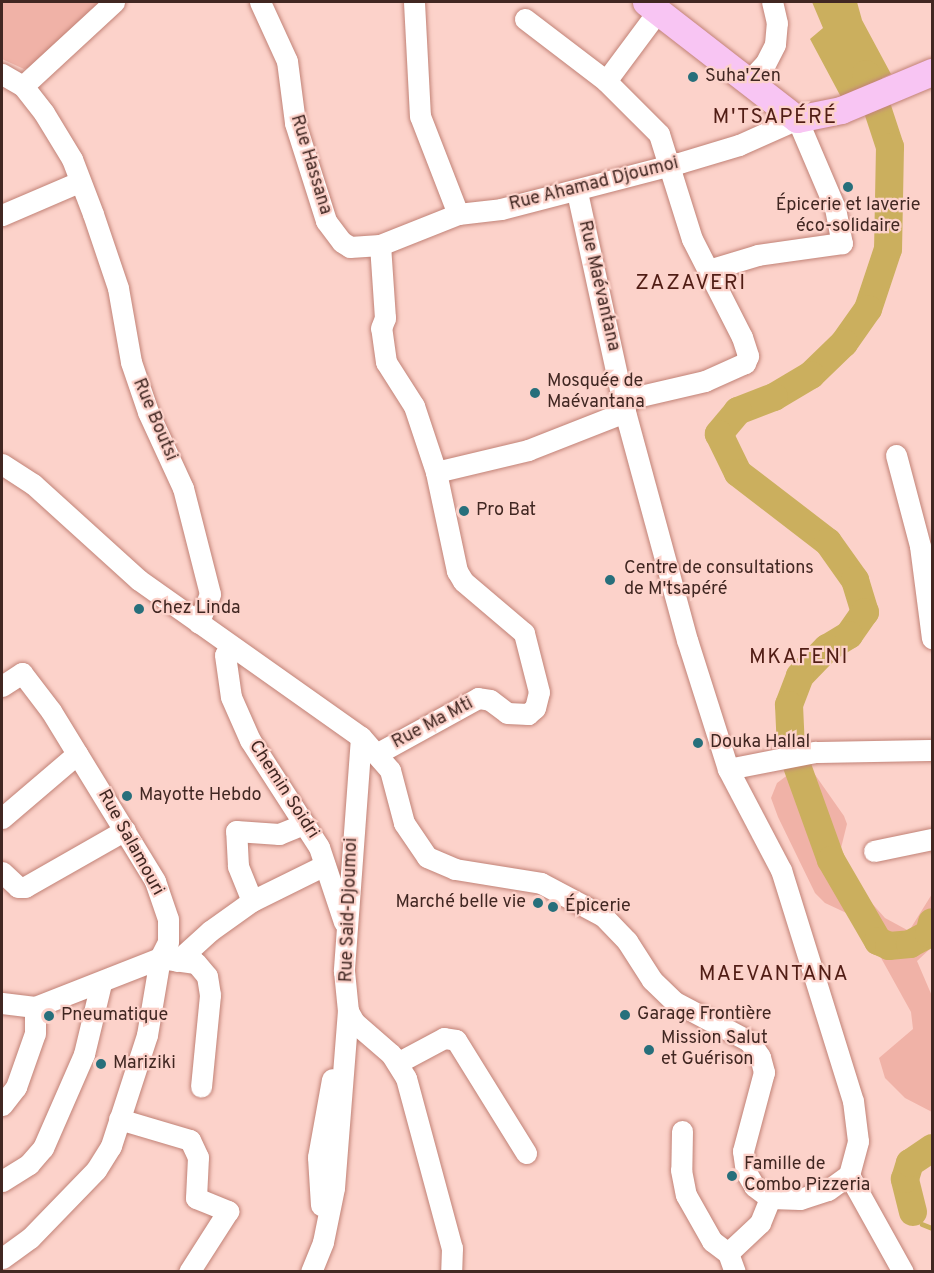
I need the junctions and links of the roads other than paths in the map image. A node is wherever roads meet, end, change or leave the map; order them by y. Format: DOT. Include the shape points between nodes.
graph roads {
  1 [pos="114,2"];
  2 [pos="260,2"];
  3 [pos="414,2"];
  4 [pos="772,2"];
  5 [pos="652,7"];
  6 [pos="525,19"];
  7 [pos="933,72"];
  8 [pos="2,74"];
  9 [pos="606,81"];
  10 [pos="747,83"];
  11 [pos="23,86"];
  12 [pos="797,119"];
  13 [pos="668,163"];
  14 [pos="79,182"];
  15 [pos="577,191"];
  16 [pos="458,214"];
  17 [pos="2,215"];
  18 [pos="380,245"];
  19 [pos="708,270"];
  20 [pos="624,406"];
  21 [pos="896,455"];
  22 [pos="2,464"];
  23 [pos="436,472"];
  24 [pos="198,623"];
  25 [pos="933,638"];
  26 [pos="230,647"];
  27 [pos="2,686"];
  28 [pos="361,737"];
  29 [pos="933,750"];
  30 [pos="378,753"];
  31 [pos="77,754"];
  32 [pos="728,769"];
  33 [pos="2,818"];
  34 [pos="305,826"];
  35 [pos="125,830"];
  36 [pos="933,839"];
  37 [pos="874,850"];
  38 [pos="325,865"];
  39 [pos="2,872"];
  40 [pos="252,902"];
  41 [pos="347,934"];
  42 [pos="169,960"];
  43 [pos="101,983"];
  44 [pos="2,1003"];
  45 [pos="35,1007"];
  46 [pos="348,1011"];
  47 [pos="348,1035"];
  48 [pos="399,1062"];
  49 [pos="201,1087"];
  50 [pos="2,1105"];
  51 [pos="119,1119"];
  52 [pos="682,1131"];
  53 [pos="526,1153"];
  54 [pos="849,1175"];
  55 [pos="2,1181"];
  56 [pos="770,1198"];
  57 [pos="321,1205"];
  58 [pos="2,1258"];
  59 [pos="731,1262"];
  60 [pos="189,1272"];
  61 [pos="310,1272"];
  62 [pos="451,1272"];
  63 [pos="903,1272"];
  1 -- 11 [label="street"];
  2 -- 18 [label="street, Rue Hassana" via="287,61 295,123 327,221 342,243 350,247"];
  3 -- 16 [label="street" via="420,116"];
  4 -- 10 [label="street" via="777,23 775,44 765,64"];
  5 -- 9 [label="street"];
  5 -- 10 [label="main road"];
  6 -- 9 [label="street"];
  7 -- 12 [label="main road" via="841,110"];
  8 -- 11 [label="street"];
  9 -- 13 [label="street" via="659,135"];
  10 -- 12 [label="main road"];
  11 -- 14 [label="street, Rue Boutsi" via="72,159"];
  12 -- 13 [label="street, Rue Ahamad Djoumoi" via="739,145"];
  12 -- 19 [label="street" via="835,208 842,243 758,255"];
  13 -- 15 [label="street, Rue Ahamad Djoumoi"];
  13 -- 19 [label="street" via="692,238"];
  14 -- 17 [label="street"];
  14 -- 24 [label="street, Rue Boutsi" via="118,288 134,372 183,488 210,594"];
  15 -- 16 [label="street, Rue Ahamad Djoumoi" via="501,209"];
  15 -- 20 [label="street, Rue Maévantana"];
  16 -- 18 [label="street, Rue Hassana"];
  18 -- 23 [label="street" via="386,318 381,328 386,362 414,406"];
  19 -- 20 [label="street" via="742,337 747,361 705,381"];
  20 -- 23 [label="street" via="528,450"];
  20 -- 32 [label="street, Rue Maévantana" via="655,534"];
  21 -- 25 [label="street" via="920,546"];
  22 -- 24 [label="street" via="33,484 131,573"];
  23 -- 30 [label="street, Rue Ma Mti" via="457,571 463,581 524,633 539,692 535,708 528,714 507,713 490,700 478,698"];
  24 -- 26 [label="street"];
  26 -- 28 [label="street"];
  26 -- 34 [label="street, Chemin Soidri" via="225,655 231,697 250,740"];
  27 -- 31 [label="street, Rue Salamouri" via="22,673"];
  28 -- 30 [label="street"];
  28 -- 41 [label="street, Rue Said-Djoumoi"];
  29 -- 32 [label="street" via="815,752"];
  30 -- 56 [label="street" via="390,770 404,823 427,857 455,869 541,884 603,916 627,941 652,980 675,1002 748,1041 760,1056 764,1072 743,1151 746,1172 754,1186"];
  31 -- 33 [label="street"];
  31 -- 35 [label="street, Rue Salamouri"];
  32 -- 54 [label="street, Rue Maévantana" via="781,870 850,1090 858,1141"];
  34 -- 38 [label="street, Chemin Soidri"];
  34 -- 40 [label="street" via="279,834 236,831 238,866"];
  35 -- 39 [label="street" via="25,887 18,887"];
  35 -- 42 [label="street, Rue Salamouri" via="154,881 168,919"];
  36 -- 37 [label="street"];
  38 -- 40 [label="street"];
  38 -- 41 [label="street, Chemin Soidri"];
  40 -- 42 [label="street"];
  41 -- 46 [label="street, Rue Said-Djoumoi" via="344,971"];
  42 -- 43 [label="street"];
  42 -- 49 [label="street" via="196,963 207,976 210,994"];
  42 -- 51 [label="street, Rue Salamouri"];
  43 -- 45 [label="street"];
  43 -- 55 [label="street" via="84,1054 43,1148 29,1164"];
  44 -- 45 [label="street"];
  45 -- 50 [label="street" via="35,1033 16,1087"];
  46 -- 47 [label="street, Rue Said-Djoumoi"];
  46 -- 48 [label="street" via="354,1022"];
  47 -- 57 [label="street" via="334,1045 334,1072 318,1156"];
  47 -- 61 [label="street, Rue Said-Djoumoi" via="334,1188 323,1242"];
  48 -- 53 [label="street" via="444,1038 456,1040"];
  48 -- 62 [label="street" via="452,1248"];
  51 -- 58 [label="street, Rue Salamouri" via="111,1146 96,1170 30,1238"];
  51 -- 60 [label="street" via="190,1140 198,1157 196,1198 228,1211"];
  52 -- 59 [label="street" via="681,1170 686,1195 712,1241"];
  54 -- 56 [label="street" via="828,1190 800,1199"];
  54 -- 63 [label="street"];
  56 -- 59 [label="street" via="760,1223"];
}
